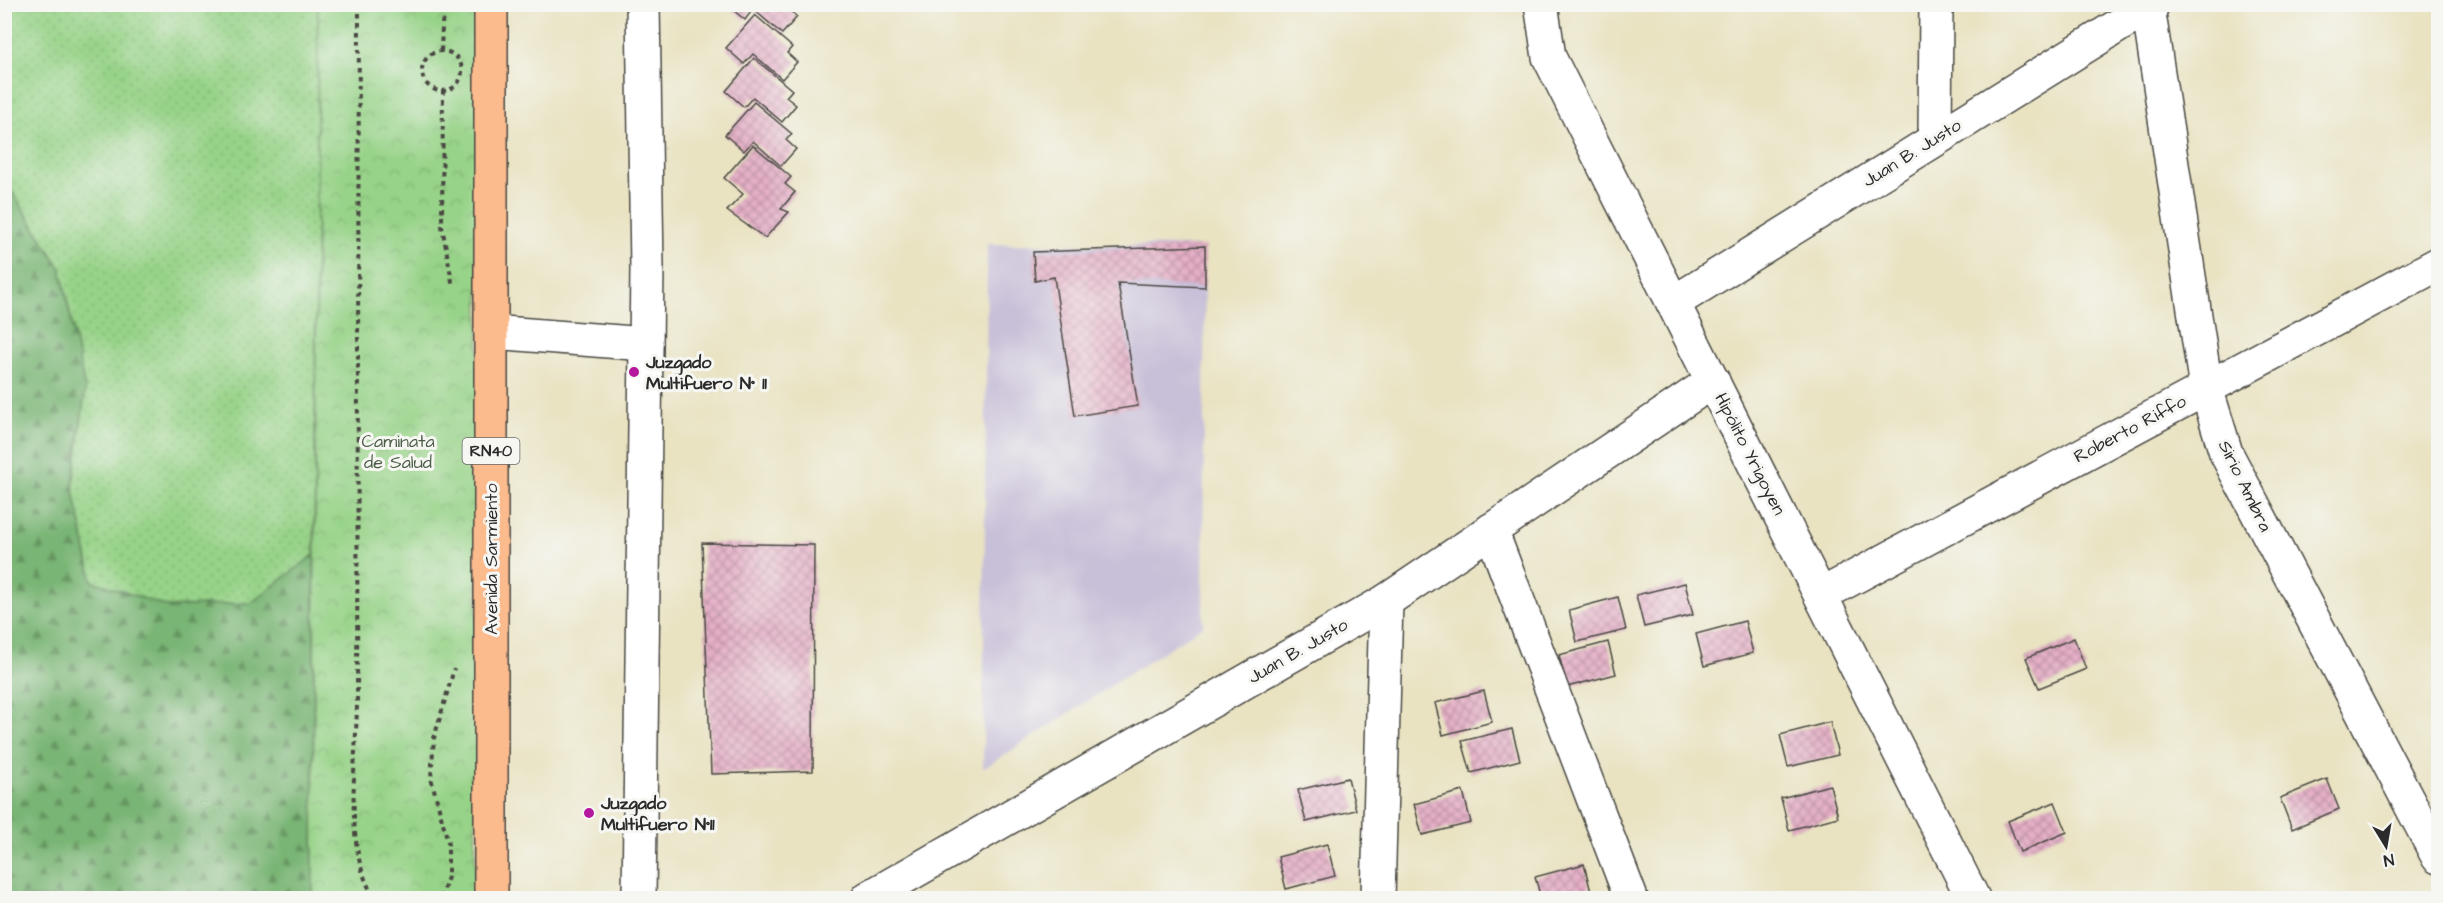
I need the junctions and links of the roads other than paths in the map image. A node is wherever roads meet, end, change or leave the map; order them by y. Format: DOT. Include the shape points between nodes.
graph roads {
  1 [pos="491,4"];
  2 [pos="643,4"];
  3 [pos="1541,4"];
  4 [pos="1936,4"];
  5 [pos="2150,6"];
  6 [pos="1935,138"];
  7 [pos="2439,264"];
  8 [pos="1673,303"];
  9 [pos="491,332"];
  10 [pos="646,344"];
  11 [pos="1713,381"];
  12 [pos="2206,388"];
  13 [pos="1491,530"];
  14 [pos="1821,595"];
  15 [pos="1386,601"];
  16 [pos="2439,857"];
  17 [pos="491,898"];
  18 [pos="639,898"];
  19 [pos="868,898"];
  20 [pos="1378,898"];
  21 [pos="1631,898"];
  22 [pos="1973,898"];
  1 -- 9 [label="highway, Avenida Sarmiento / RN40"];
  2 -- 10 [label="street"];
  3 -- 8 [label="street, Hipólito Yrigoyen" via="1549,57"];
  4 -- 6 [label="street"];
  5 -- 6 [label="street, Juan B. Justo"];
  5 -- 12 [label="street, Sirio Ambra"];
  6 -- 8 [label="street, Juan B. Justo"];
  7 -- 12 [label="street, Roberto Riffo"];
  8 -- 11 [label="street, Hipólito Yrigoyen"];
  9 -- 10 [label="street"];
  9 -- 17 [label="highway, Avenida Sarmiento / RN40"];
  10 -- 18 [label="street"];
  11 -- 13 [label="street, Juan B. Justo"];
  11 -- 14 [label="street, Hipólito Yrigoyen"];
  12 -- 14 [label="street, Roberto Riffo"];
  12 -- 16 [label="street, Sirio Ambra" via="2226,453"];
  13 -- 15 [label="street, Juan B. Justo"];
  13 -- 21 [label="street"];
  14 -- 22 [label="street, Hipólito Yrigoyen"];
  15 -- 19 [label="street, Juan B. Justo"];
  15 -- 20 [label="street"];
}
